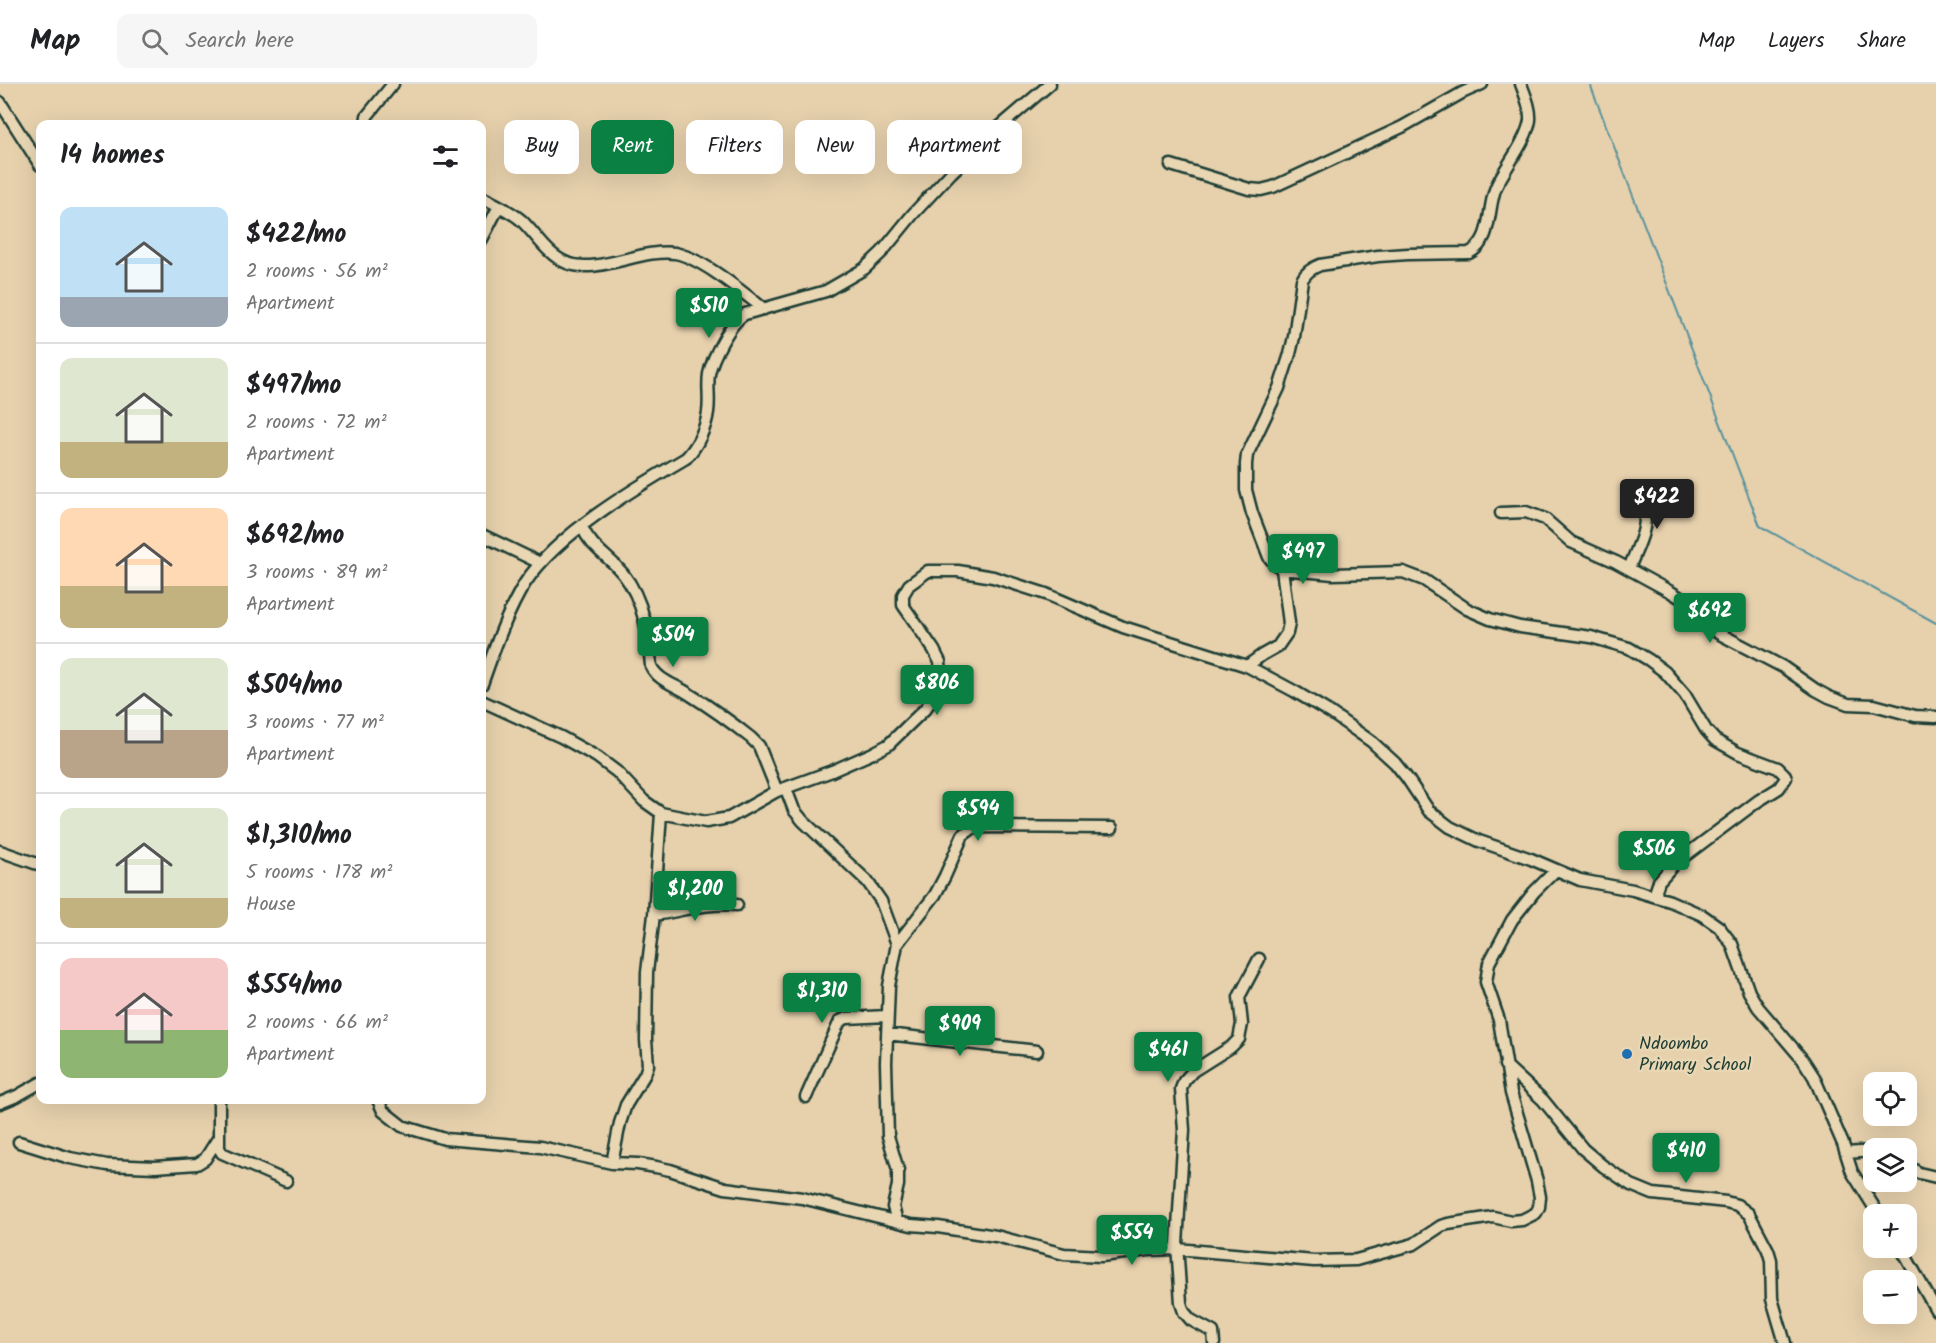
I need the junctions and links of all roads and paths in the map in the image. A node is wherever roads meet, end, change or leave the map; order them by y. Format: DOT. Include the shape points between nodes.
graph roads {
  1 [pos="393,84"];
  2 [pos="1050,84"];
  3 [pos="1482,84"];
  4 [pos="1521,84"];
  5 [pos="0,102"];
  6 [pos="366,120"];
  7 [pos="36,159"];
  8 [pos="1171,165"];
  9 [pos="486,199"];
  10 [pos="499,206"];
  11 [pos="486,231"];
  12 [pos="764,309"];
  13 [pos="1636,492"];
  14 [pos="1501,513"];
  15 [pos="582,527"];
  16 [pos="486,537"];
  17 [pos="540,563"];
  18 [pos="1282,569"];
  19 [pos="1629,569"];
  20 [pos="1246,666"];
  21 [pos="486,674"];
  22 [pos="486,703"];
  23 [pos="1936,717"];
  24 [pos="781,790"];
  25 [pos="661,813"];
  26 [pos="1112,828"];
  27 [pos="0,851"];
  28 [pos="36,864"];
  29 [pos="1556,870"];
  30 [pos="1657,897"];
  31 [pos="737,905"];
  32 [pos="654,915"];
  33 [pos="897,944"];
  34 [pos="1259,959"];
  35 [pos="887,1016"];
  36 [pos="887,1034"];
  37 [pos="1037,1052"];
  38 [pos="1505,1065"];
  39 [pos="36,1085"];
  40 [pos="806,1097"];
  41 [pos="0,1103"];
  42 [pos="219,1104"];
  43 [pos="380,1104"];
  44 [pos="219,1137"];
  45 [pos="19,1142"];
  46 [pos="1863,1152"];
  47 [pos="1846,1154"];
  48 [pos="612,1163"];
  49 [pos="1917,1172"];
  50 [pos="1936,1177"];
  51 [pos="286,1181"];
  52 [pos="1871,1204"];
  53 [pos="897,1221"];
  54 [pos="1177,1249"];
  55 [pos="1907,1258"];
  56 [pos="1936,1310"];
  57 [pos="1214,1343"];
  58 [pos="1785,1343"];
  1 -- 6 [label="street"];
  2 -- 12 [label="street" via="951,173 864,269 826,291"];
  3 -- 8 [label="street" via="1402,127 1273,187 1249,189"];
  4 -- 18 [label="street" via="1530,122 1496,188 1485,236 1476,250 1378,256 1320,265 1302,280 1290,354 1246,465 1246,490 1255,524 1269,556"];
  5 -- 7 [label="street"];
  9 -- 10 [label="street"];
  10 -- 11 [label="street"];
  10 -- 12 [label="street" via="519,219 566,263 591,265 660,252 676,254 701,264"];
  12 -- 15 [label="street" via="741,316 727,336 710,370 706,420 686,459"];
  13 -- 19 [label="street" via="1645,517"];
  14 -- 19 [label="street" via="1534,514 1571,542"];
  15 -- 17 [label="street"];
  15 -- 24 [label="street" via="589,542 626,577 635,592 654,672 751,738"];
  16 -- 17 [label="street"];
  17 -- 21 [label="street" via="512,607"];
  18 -- 20 [label="street" via="1287,633 1278,646"];
  18 -- 30 [label="street" via="1403,572 1490,619 1591,637 1629,648 1665,672 1715,740 1783,772 1785,780 1779,788 1674,864 1659,881"];
  19 -- 23 [label="street" via="1684,600 1718,633 1784,667 1829,697 1848,704"];
  20 -- 24 [label="street" via="1124,627 1047,594 993,577 928,571 905,590 903,605 940,662 940,681 933,698 888,745"];
  20 -- 29 [label="street" via="1331,713 1372,742 1395,763 1429,812 1450,827"];
  22 -- 25 [label="street" via="597,756"];
  24 -- 25 [label="street" via="718,821"];
  24 -- 33 [label="street" via="803,821 867,881 880,901"];
  25 -- 32 [label="street"];
  26 -- 33 [label="street" via="1017,826 967,830 935,895"];
  27 -- 28 [label="street"];
  29 -- 30 [label="street" via="1588,883"];
  29 -- 38 [label="street" via="1512,920 1486,974"];
  30 -- 47 [label="street" via="1702,915 1719,927 1732,944 1758,1007 1814,1077"];
  31 -- 32 [label="street" via="708,905"];
  32 -- 48 [label="street" via="647,972 648,1065 626,1105"];
  33 -- 35 [label="street"];
  34 -- 54 [label="street" via="1239,997 1239,1039 1193,1071 1181,1089 1184,1130"];
  35 -- 36 [label="street"];
  35 -- 40 [label="street" via="840,1021"];
  36 -- 37 [label="street"];
  36 -- 53 [label="street" via="888,1136 898,1170 893,1208"];
  38 -- 54 [label="street" via="1540,1197 1536,1213 1529,1217 1510,1221 1493,1217 1448,1224 1414,1244 1356,1260 1314,1261"];
  38 -- 58 [label="street" via="1543,1100 1583,1149 1632,1185 1653,1194 1726,1202 1745,1211 1768,1250 1772,1299"];
  39 -- 41 [label="street"];
  42 -- 44 [label="street"];
  43 -- 48 [label="street" via="402,1126 429,1135 540,1147"];
  44 -- 45 [label="street" via="205,1159 197,1164 155,1167 89,1162"];
  44 -- 51 [label="street" via="222,1153"];
  46 -- 47 [label="street"];
  47 -- 52 [label="street"];
  48 -- 53 [label="street" via="670,1170 725,1188 802,1198"];
  49 -- 50 [label="street"];
  53 -- 54 [label="street" via="996,1236 1064,1254 1101,1256"];
  54 -- 57 [label="street" via="1182,1307 1191,1320 1213,1332"];
  55 -- 56 [label="street"];
}
